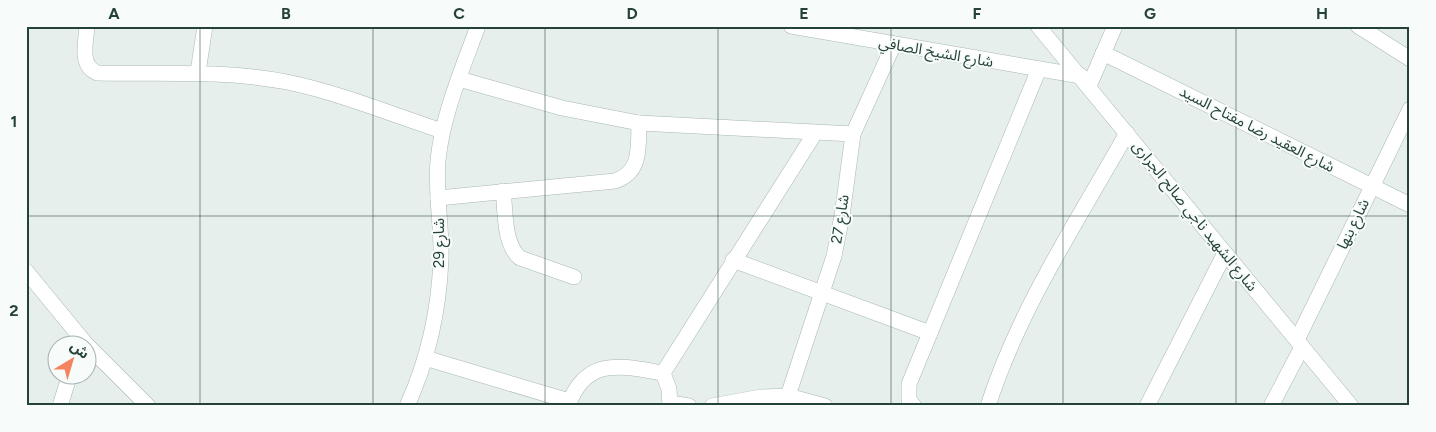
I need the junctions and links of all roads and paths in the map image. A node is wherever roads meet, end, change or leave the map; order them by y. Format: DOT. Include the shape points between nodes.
graph roads {
  1 [pos="87,26"];
  2 [pos="205,26"];
  3 [pos="478,26"];
  4 [pos="791,26"];
  5 [pos="1038,26"];
  6 [pos="1115,26"];
  7 [pos="1358,26"];
  8 [pos="832,30"];
  9 [pos="894,44"];
  10 [pos="1103,53"];
  11 [pos="1410,59"];
  12 [pos="1039,69"];
  13 [pos="198,72"];
  14 [pos="459,78"];
  15 [pos="1085,81"];
  16 [pos="1410,109"];
  17 [pos="639,123"];
  18 [pos="442,131"];
  19 [pos="815,133"];
  20 [pos="1127,133"];
  21 [pos="853,134"];
  22 [pos="1372,186"];
  23 [pos="503,191"];
  24 [pos="438,198"];
  25 [pos="1410,205"];
  26 [pos="1225,253"];
  27 [pos="733,260"];
  28 [pos="26,271"];
  29 [pos="574,277"];
  30 [pos="821,292"];
  31 [pos="930,333"];
  32 [pos="76,334"];
  33 [pos="1299,344"];
  34 [pos="425,358"];
  35 [pos="98,359"];
  36 [pos="663,372"];
  37 [pos="67,384"];
  38 [pos="788,396"];
  39 [pos="568,403"];
  40 [pos="670,404"];
  41 [pos="735,404"];
  42 [pos="60,406"];
  43 [pos="148,406"];
  44 [pos="407,406"];
  45 [pos="689,406"];
  46 [pos="712,406"];
  47 [pos="825,406"];
  48 [pos="914,406"];
  49 [pos="988,406"];
  50 [pos="1147,406"];
  51 [pos="1272,406"];
  52 [pos="1351,406"];
  1 -- 13 [label="street" via="86,64 98,73"];
  2 -- 13 [label="street"];
  3 -- 14 [label="street, شارع 29"];
  4 -- 8 [label="street, شارع الشيخ الصافي"];
  5 -- 15 [label="street, شارع الشهيد ناجي صالح الجرارى"];
  6 -- 10 [label="street"];
  7 -- 11 [label="street"];
  8 -- 9 [label="street, شارع الشيخ الصافي"];
  9 -- 12 [label="street, شارع الشيخ الصافي"];
  9 -- 21 [label="street, شارع 27"];
  10 -- 15 [label="street"];
  10 -- 22 [label="street, شارع العقيد رضا مفتاح السيد"];
  12 -- 15 [label="street, شارع الشيخ الصافي"];
  12 -- 31 [label="street"];
  13 -- 18 [label="street" via="286,82"];
  14 -- 17 [label="street" via="562,108"];
  14 -- 18 [label="street, شارع 29"];
  15 -- 20 [label="street, شارع الشهيد ناجي صالح الجرارى"];
  16 -- 22 [label="street, شارع بنها"];
  17 -- 19 [label="street"];
  17 -- 23 [label="street" via="638,160 630,174 623,178"];
  18 -- 24 [label="street, شارع 29"];
  19 -- 21 [label="street"];
  19 -- 27 [label="street"];
  20 -- 26 [label="street, شارع الشهيد ناجي صالح الجرارى"];
  20 -- 49 [label="street" via="1028,308"];
  21 -- 30 [label="street, شارع 27" via="838,234"];
  22 -- 25 [label="street, شارع العقيد رضا مفتاح السيد"];
  22 -- 33 [label="street, شارع بنها"];
  23 -- 24 [label="street"];
  23 -- 29 [label="street" via="509,239 514,252 520,258"];
  24 -- 34 [label="street, شارع 29" via="441,259"];
  26 -- 33 [label="street, شارع الشهيد ناجي صالح الجرارى"];
  26 -- 50 [label="street"];
  27 -- 30 [label="street"];
  27 -- 36 [label="street"];
  28 -- 32 [label="street"];
  30 -- 31 [label="street"];
  30 -- 38 [label="street, شارع 27"];
  31 -- 48 [label="street" via="909,384 909,400"];
  33 -- 51 [label="street, شارع بنها"];
  33 -- 52 [label="street, شارع الشهيد ناجي صالح الجرارى"];
  34 -- 39 [label="street"];
  34 -- 44 [label="street, شارع 29"];
  35 -- 43 [label="street"];
  36 -- 39 [label="street" via="616,366 602,368 589,374 578,385"];
  36 -- 40 [label="street"];
  37 -- 42 [label="street"];
  38 -- 41 [label="street" via="761,397"];
  38 -- 47 [label="street"];
  40 -- 45 [label="street"];
  41 -- 46 [label="street"];
}
